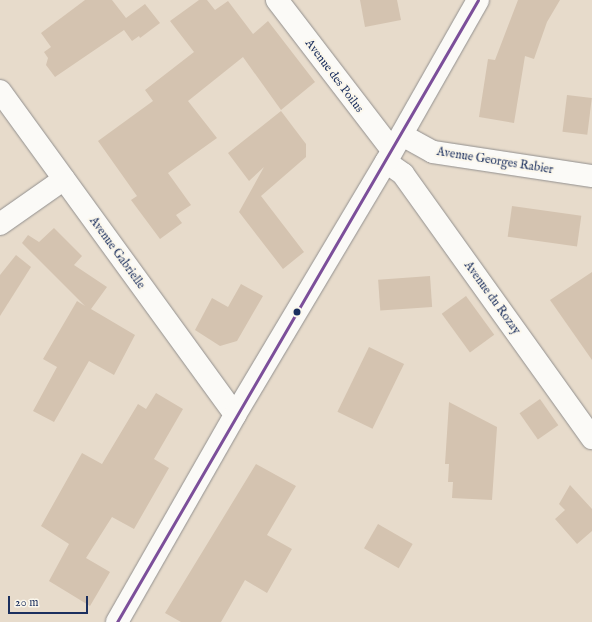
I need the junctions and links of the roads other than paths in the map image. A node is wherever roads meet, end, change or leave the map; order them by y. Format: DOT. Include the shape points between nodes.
graph roads {
  1 [pos="276,0"];
  2 [pos="478,0"];
  3 [pos="0,91"];
  4 [pos="393,149"];
  5 [pos="592,176"];
  6 [pos="64,179"];
  7 [pos="0,224"];
  8 [pos="235,415"];
  9 [pos="592,438"];
  10 [pos="117,622"];
  1 -- 4 [label="street, Avenue des Poilus"];
  2 -- 4 [label="street"];
  3 -- 6 [label="street, Avenue Gabrielle"];
  4 -- 5 [label="street, Avenue Georges Rabier" via="434,152"];
  4 -- 8 [label="street"];
  4 -- 9 [label="street, Avenue du Rozay" via="403,174"];
  6 -- 7 [label="street"];
  6 -- 8 [label="street, Avenue Gabrielle"];
  8 -- 10 [label="street"];
}
